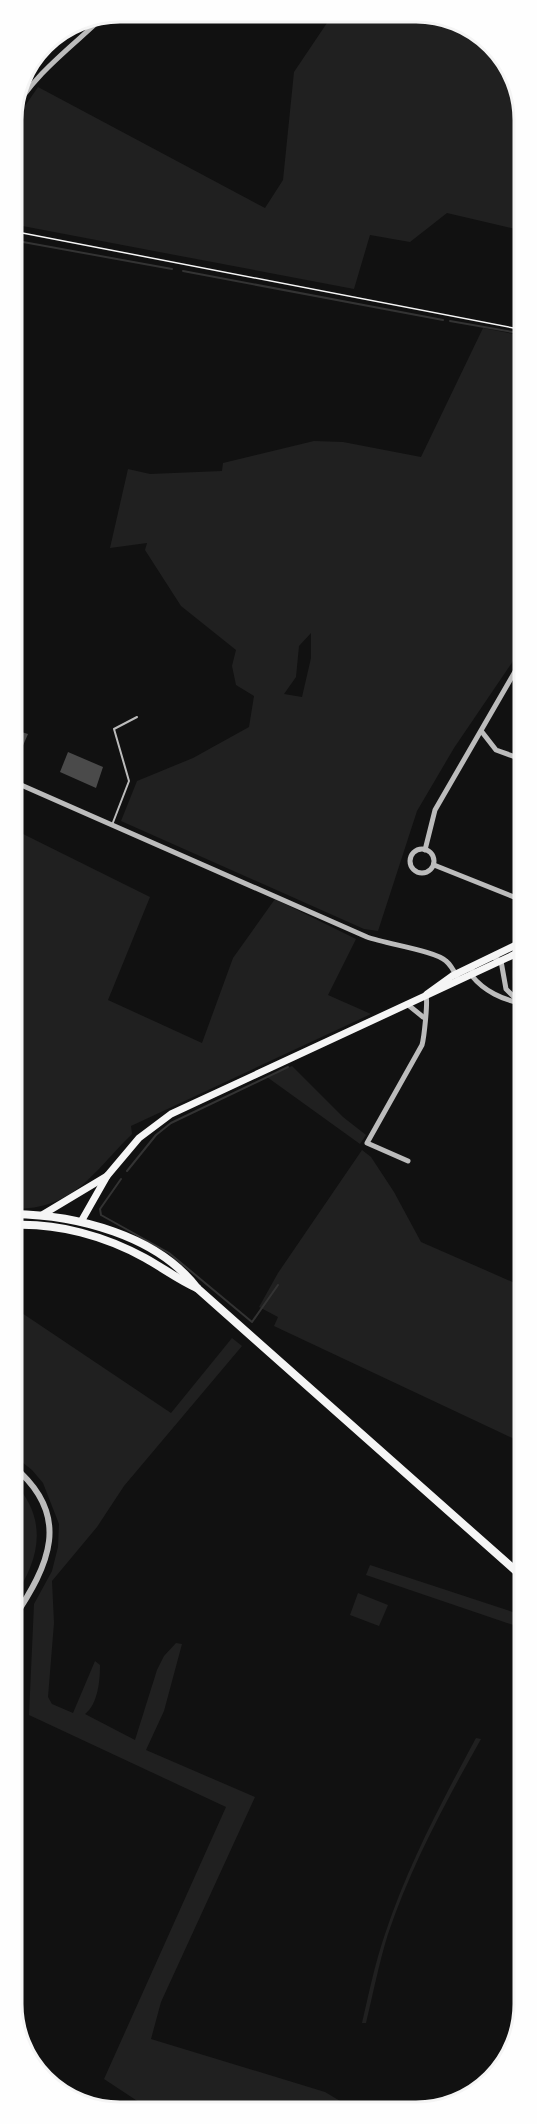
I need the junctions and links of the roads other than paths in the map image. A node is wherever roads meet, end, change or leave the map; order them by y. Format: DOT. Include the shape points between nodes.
graph roads {
  1 [pos="92,27"];
  2 [pos="28,89"];
  3 [pos="514,674"];
  4 [pos="137,717"];
  5 [pos="482,732"];
  6 [pos="514,756"];
  7 [pos="23,786"];
  8 [pos="112,825"];
  9 [pos="425,850"];
  10 [pos="434,865"];
  11 [pos="514,897"];
  12 [pos="514,946"];
  13 [pos="514,955"];
  14 [pos="492,957"];
  15 [pos="501,961"];
  16 [pos="472,967"];
  17 [pos="472,976"];
  18 [pos="458,978"];
  19 [pos="426,995"];
  20 [pos="514,996"];
  21 [pos="514,1000"];
  22 [pos="407,1004"];
  23 [pos="423,1017"];
  24 [pos="408,1161"];
  25 [pos="107,1176"];
  26 [pos="72,1199"];
  27 [pos="22,1214"];
  28 [pos="42,1215"];
  29 [pos="64,1218"];
  30 [pos="82,1220"];
  31 [pos="22,1226"];
  32 [pos="69,1229"];
  33 [pos="197,1288"];
  34 [pos="22,1477"];
  35 [pos="514,1569"];
  36 [pos="22,1604"];
  1 -- 2 [label="street"];
  3 -- 5 [label="street"];
  4 -- 8 [label="lane" via="114,729 129,781"];
  5 -- 6 [label="street" via="496,750"];
  5 -- 9 [label="street" via="435,810"];
  7 -- 8 [label="street"];
  8 -- 18 [label="street" via="387,945 439,956"];
  9 -- 10 [label="street" via="433,857"];
  9 -- 10 [label="street" via="412,854 411,866 424,873"];
  10 -- 11 [label="street"];
  12 -- 14 [label="main road"];
  13 -- 15 [label="main road"];
  14 -- 15 [label="street"];
  14 -- 16 [label="main road"];
  15 -- 17 [label="main road"];
  15 -- 20 [label="street" via="506,989"];
  16 -- 17 [label="street"];
  16 -- 18 [label="main road"];
  17 -- 18 [label="main road"];
  17 -- 21 [label="street" via="488,990"];
  18 -- 19 [label="main road"];
  19 -- 22 [label="main road"];
  19 -- 23 [label="street"];
  22 -- 23 [label="street"];
  22 -- 25 [label="main road" via="162,1119 139,1138"];
  23 -- 24 [label="street" via="422,1045 367,1143"];
  25 -- 26 [label="main road"];
  25 -- 30 [label="main road"];
  26 -- 28 [label="main road"];
  26 -- 29 [label="main road"];
  27 -- 28 [label="main road"];
  28 -- 29 [label="main road"];
  29 -- 30 [label="main road"];
  29 -- 32 [label="main road"];
  30 -- 32 [label="main road"];
  30 -- 33 [label="main road" via="146,1248 189,1277"];
  31 -- 32 [label="main road"];
  32 -- 33 [label="main road" via="141,1256"];
  33 -- 35 [label="main road"];
  34 -- 36 [label="street" via="38,1496 48,1522 49,1539 41,1574"];
}
